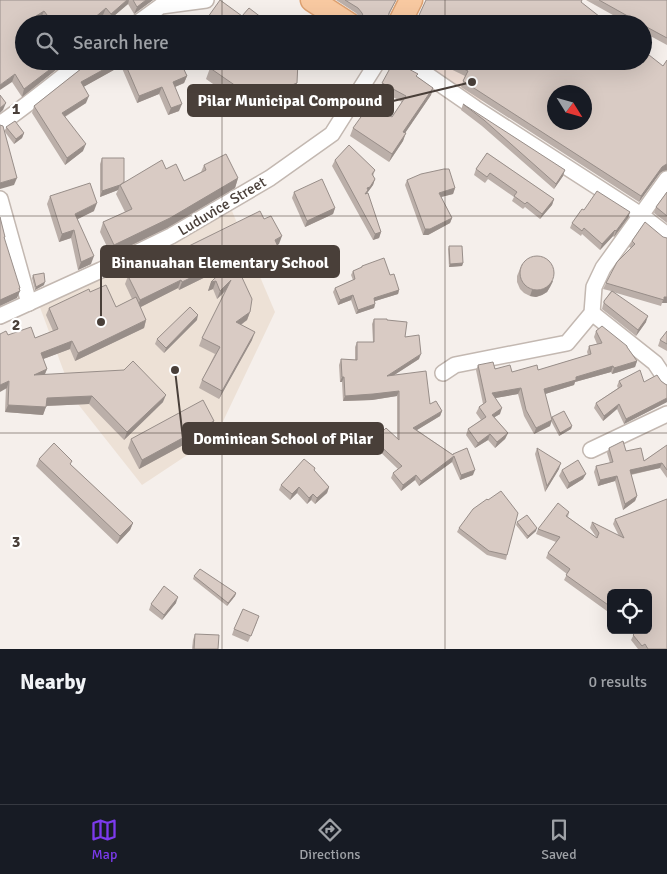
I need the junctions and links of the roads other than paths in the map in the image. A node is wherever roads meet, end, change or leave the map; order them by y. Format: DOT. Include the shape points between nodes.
graph roads {
  1 [pos="206,0"];
  2 [pos="312,0"];
  3 [pos="411,0"];
  4 [pos="148,15"];
  5 [pos="335,15"];
  6 [pos="404,15"];
  7 [pos="71,70"];
  8 [pos="372,70"];
  9 [pos="420,70"];
  10 [pos="0,124"];
  11 [pos="667,179"];
  12 [pos="0,199"];
  13 [pos="641,215"];
  14 [pos="667,235"];
  15 [pos="29,303"];
  16 [pos="592,313"];
  17 [pos="0,316"];
  18 [pos="443,373"];
  19 [pos="667,380"];
  20 [pos="667,414"];
  21 [pos="591,450"];
  1 -- 4 [label="street" via="161,6"];
  2 -- 5 [label="main road"];
  3 -- 6 [label="main road"];
  7 -- 10 [label="street"];
  8 -- 15 [label="street, Luduvice Street" via="332,134 270,178 171,236"];
  9 -- 13 [label="street"];
  11 -- 13 [label="street"];
  12 -- 15 [label="street"];
  13 -- 14 [label="street"];
  13 -- 16 [label="street" via="603,268 594,287"];
  15 -- 17 [label="street, Luduvice Street"];
  16 -- 18 [label="street" via="567,343 455,365"];
  16 -- 19 [label="street" via="655,362"];
  20 -- 21 [label="street"];
}
